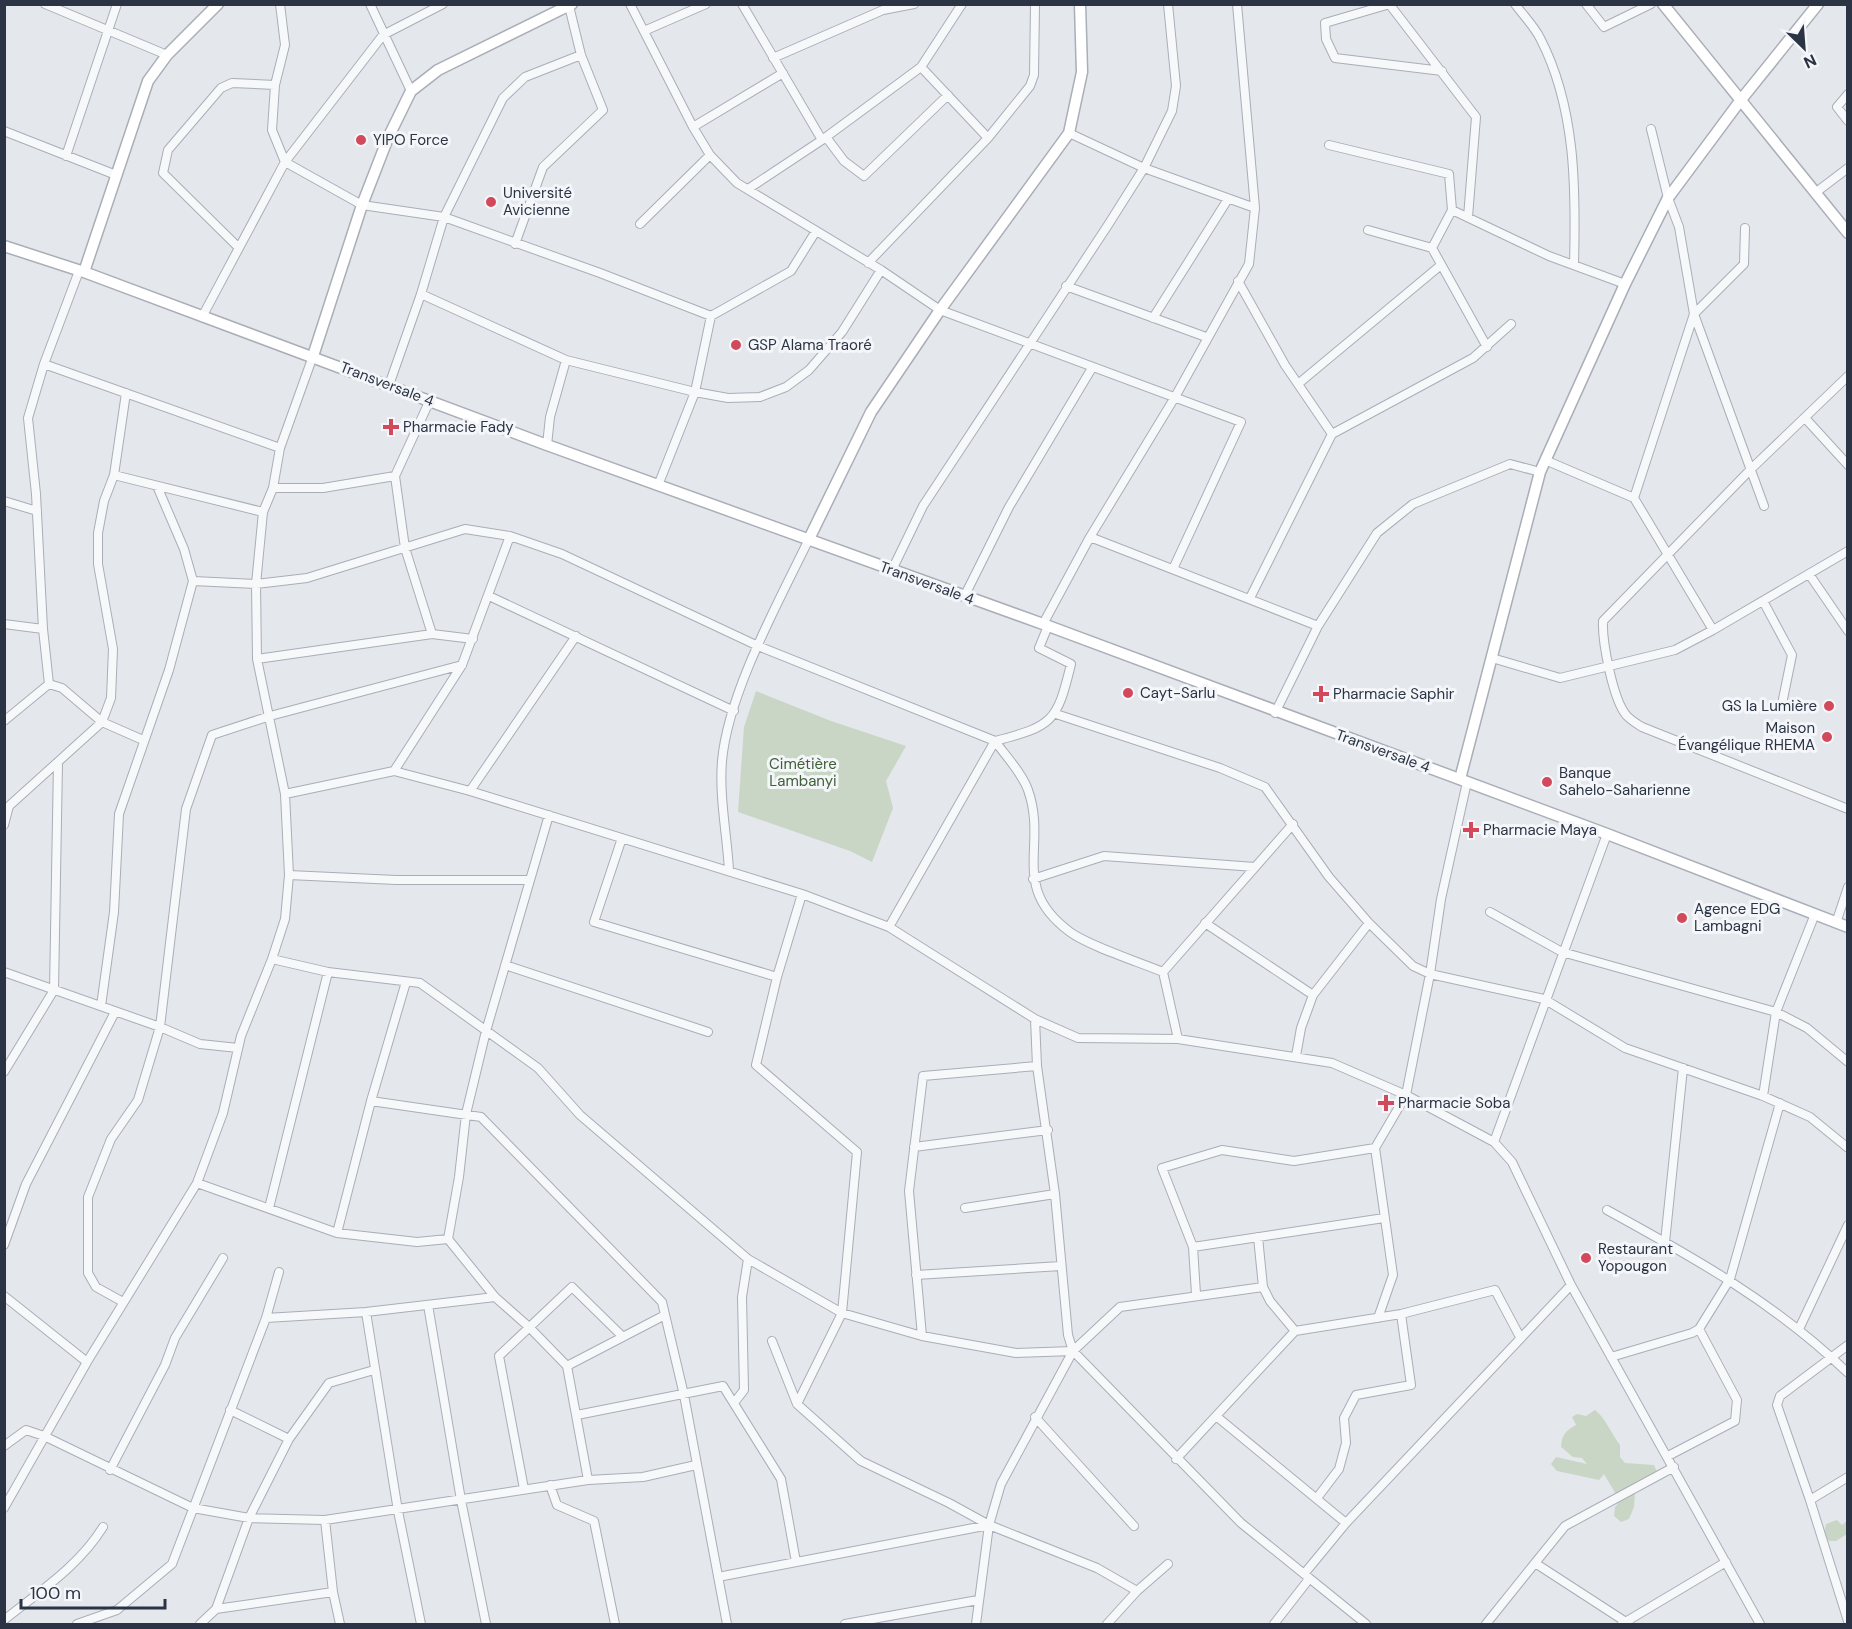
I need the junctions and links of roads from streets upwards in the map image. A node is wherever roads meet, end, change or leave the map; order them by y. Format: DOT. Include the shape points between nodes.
graph roads {
  1 [pos="45,4"];
  2 [pos="117,4"];
  3 [pos="218,4"];
  4 [pos="280,4"];
  5 [pos="370,4"];
  6 [pos="443,4"];
  7 [pos="630,4"];
  8 [pos="706,4"];
  9 [pos="742,4"];
  10 [pos="914,4"];
  11 [pos="962,4"];
  12 [pos="1035,4"];
  13 [pos="1080,4"];
  14 [pos="1168,4"];
  15 [pos="1237,4"];
  16 [pos="1515,4"];
  17 [pos="1586,4"];
  18 [pos="1651,4"];
  19 [pos="1664,4"];
  20 [pos="1818,4"];
  21 [pos="571,5"];
  22 [pos="1390,5"];
  23 [pos="107,30"];
  24 [pos="644,31"];
  25 [pos="383,35"];
  26 [pos="167,55"];
  27 [pos="581,55"];
  28 [pos="773,58"];
  29 [pos="921,67"];
  30 [pos="1442,71"];
  31 [pos="783,73"];
  32 [pos="276,85"];
  33 [pos="411,91"];
  34 [pos="1848,94"];
  35 [pos="948,95"];
  36 [pos="1740,101"];
  37 [pos="1848,121"];
  38 [pos="693,127"];
  39 [pos="1651,129"];
  40 [pos="4,131"];
  41 [pos="1069,133"];
  42 [pos="824,138"];
  43 [pos="988,138"];
  44 [pos="1329,145"];
  45 [pos="710,155"];
  46 [pos="66,156"];
  47 [pos="285,162"];
  48 [pos="1144,168"];
  49 [pos="1848,168"];
  50 [pos="116,175"];
  51 [pos="748,189"];
  52 [pos="1815,193"];
  53 [pos="1668,198"];
  54 [pos="1228,199"];
  55 [pos="362,205"];
  56 [pos="1255,208"];
  57 [pos="1452,210"];
  58 [pos="444,217"];
  59 [pos="1468,218"];
  60 [pos="640,224"];
  61 [pos="1745,228"];
  62 [pos="1368,230"];
  63 [pos="816,231"];
  64 [pos="1848,233"];
  65 [pos="515,244"];
  66 [pos="4,246"];
  67 [pos="238,247"];
  68 [pos="1432,248"];
  69 [pos="868,263"];
  70 [pos="1441,264"];
  71 [pos="1574,265"];
  72 [pos="881,270"];
  73 [pos="81,271"];
  74 [pos="1238,281"];
  75 [pos="1625,284"];
  76 [pos="1066,285"];
  77 [pos="421,294"];
  78 [pos="940,310"];
  79 [pos="1694,314"];
  80 [pos="711,316"];
  81 [pos="202,317"];
  82 [pos="1153,318"];
  83 [pos="1510,324"];
  84 [pos="1206,337"];
  85 [pos="1029,342"];
  86 [pos="1487,347"];
  87 [pos="312,356"];
  88 [pos="566,360"];
  89 [pos="44,364"];
  90 [pos="1092,368"];
  91 [pos="1848,376"];
  92 [pos="1298,384"];
  93 [pos="389,385"];
  94 [pos="695,392"];
  95 [pos="126,393"];
  96 [pos="1175,397"];
  97 [pos="430,400"];
  98 [pos="1805,418"];
  99 [pos="1332,434"];
  100 [pos="547,444"];
  101 [pos="280,448"];
  102 [pos="1545,460"];
  103 [pos="1848,465"];
  104 [pos="1751,469"];
  105 [pos="1540,472"];
  106 [pos="114,474"];
  107 [pos="395,476"];
  108 [pos="659,483"];
  109 [pos="157,486"];
  110 [pos="273,488"];
  111 [pos="1634,498"];
  112 [pos="4,501"];
  113 [pos="1764,506"];
  114 [pos="37,511"];
  115 [pos="263,512"];
  116 [pos="510,536"];
  117 [pos="1090,537"];
  118 [pos="809,539"];
  119 [pos="405,548"];
  120 [pos="1848,551"];
  121 [pos="1669,554"];
  122 [pos="1173,569"];
  123 [pos="892,570"];
  124 [pos="1809,574"];
  125 [pos="192,581"];
  126 [pos="256,584"];
  127 [pos="489,596"];
  128 [pos="964,597"];
  129 [pos="1250,598"];
  130 [pos="1763,601"];
  131 [pos="4,624"];
  132 [pos="1046,625"];
  133 [pos="1318,626"];
  134 [pos="43,628"];
  135 [pos="1713,630"];
  136 [pos="1848,631"];
  137 [pos="432,634"];
  138 [pos="576,636"];
  139 [pos="473,639"];
  140 [pos="758,646"];
  141 [pos="1492,658"];
  142 [pos="257,659"];
  143 [pos="462,665"];
  144 [pos="1608,666"];
  145 [pos="50,684"];
  146 [pos="1783,699"];
  147 [pos="734,711"];
  148 [pos="1275,712"];
  149 [pos="1056,714"];
  150 [pos="270,716"];
  151 [pos="4,722"];
  152 [pos="102,722"];
  153 [pos="143,740"];
  154 [pos="995,741"];
  155 [pos="58,762"];
  156 [pos="394,771"];
  157 [pos="1464,781"];
  158 [pos="470,791"];
  159 [pos="285,794"];
  160 [pos="1848,809"];
  161 [pos="549,815"];
  162 [pos="1293,824"];
  163 [pos="4,825"];
  164 [pos="1607,834"];
  165 [pos="622,838"];
  166 [pos="1256,867"];
  167 [pos="729,870"];
  168 [pos="289,875"];
  169 [pos="1033,879"];
  170 [pos="530,880"];
  171 [pos="1848,887"];
  172 [pos="802,894"];
  173 [pos="1490,912"];
  174 [pos="1815,914"];
  175 [pos="1205,923"];
  176 [pos="1836,923"];
  177 [pos="1369,924"];
  178 [pos="889,927"];
  179 [pos="1848,927"];
  180 [pos="1562,952"];
  181 [pos="272,959"];
  182 [pos="505,965"];
  183 [pos="4,972"];
  184 [pos="328,972"];
  185 [pos="1163,972"];
  186 [pos="1430,974"];
  187 [pos="777,977"];
  188 [pos="406,982"];
  189 [pos="54,990"];
  190 [pos="1313,995"];
  191 [pos="1544,999"];
  192 [pos="101,1006"];
  193 [pos="115,1012"];
  194 [pos="1776,1012"];
  195 [pos="1035,1019"];
  196 [pos="160,1027"];
  197 [pos="486,1031"];
  198 [pos="708,1032"];
  199 [pos="1178,1039"];
  200 [pos="238,1048"];
  201 [pos="1296,1056"];
  202 [pos="1848,1062"];
  203 [pos="1037,1066"];
  204 [pos="1683,1068"];
  205 [pos="4,1072"];
  206 [pos="1406,1095"];
  207 [pos="1763,1096"];
  208 [pos="370,1101"];
  209 [pos="1780,1103"];
  210 [pos="466,1114"];
  211 [pos="1048,1130"];
  212 [pos="1494,1142"];
  213 [pos="914,1148"];
  214 [pos="1375,1148"];
  215 [pos="1848,1148"];
  216 [pos="197,1183"];
  217 [pos="1055,1194"];
  218 [pos="268,1208"];
  219 [pos="965,1208"];
  220 [pos="1607,1210"];
  221 [pos="1384,1218"];
  222 [pos="1848,1225"];
  223 [pos="337,1233"];
  224 [pos="1258,1237"];
  225 [pos="448,1239"];
  226 [pos="1665,1242"];
  227 [pos="4,1245"];
  228 [pos="1192,1247"];
  229 [pos="223,1258"];
  230 [pos="748,1259"];
  231 [pos="1061,1266"];
  232 [pos="279,1272"];
  233 [pos="916,1275"];
  234 [pos="1730,1279"];
  235 [pos="1571,1285"];
  236 [pos="1263,1287"];
  237 [pos="1196,1294"];
  238 [pos="4,1296"];
  239 [pos="495,1298"];
  240 [pos="123,1302"];
  241 [pos="428,1305"];
  242 [pos="366,1312"];
  243 [pos="842,1312"];
  244 [pos="1401,1314"];
  245 [pos="665,1315"];
  246 [pos="266,1318"];
  247 [pos="1378,1318"];
  248 [pos="530,1327"];
  249 [pos="1699,1329"];
  250 [pos="1799,1329"];
  251 [pos="1295,1331"];
  252 [pos="622,1336"];
  253 [pos="922,1336"];
  254 [pos="1520,1337"];
  255 [pos="772,1341"];
  256 [pos="1848,1345"];
  257 [pos="1073,1350"];
  258 [pos="1611,1358"];
  259 [pos="1832,1358"];
  260 [pos="87,1362"];
  261 [pos="567,1366"];
  262 [pos="374,1370"];
  263 [pos="1848,1373"];
  264 [pos="684,1395"];
  265 [pos="734,1403"];
  266 [pos="797,1404"];
  267 [pos="230,1410"];
  268 [pos="577,1415"];
  269 [pos="1216,1416"];
  270 [pos="1035,1417"];
  271 [pos="44,1436"];
  272 [pos="289,1438"];
  273 [pos="4,1446"];
  274 [pos="1668,1456"];
  275 [pos="1176,1459"];
  276 [pos="696,1465"];
  277 [pos="1674,1467"];
  278 [pos="110,1470"];
  279 [pos="1848,1477"];
  280 [pos="588,1480"];
  281 [pos="550,1485"];
  282 [pos="524,1489"];
  283 [pos="1317,1498"];
  284 [pos="461,1500"];
  285 [pos="1810,1500"];
  286 [pos="4,1508"];
  287 [pos="193,1508"];
  288 [pos="398,1511"];
  289 [pos="249,1518"];
  290 [pos="325,1520"];
  291 [pos="1346,1523"];
  292 [pos="989,1525"];
  293 [pos="1134,1526"];
  294 [pos="103,1527"];
  295 [pos="796,1562"];
  296 [pos="1726,1562"];
  297 [pos="1535,1563"];
  298 [pos="1168,1564"];
  299 [pos="718,1577"];
  300 [pos="1306,1577"];
  301 [pos="1137,1591"];
  302 [pos="333,1592"];
  303 [pos="978,1600"];
  304 [pos="216,1609"];
  305 [pos="4,1620"];
  306 [pos="209,1621"];
  307 [pos="1848,1621"];
  308 [pos="77,1624"];
  309 [pos="200,1624"];
  310 [pos="340,1624"];
  311 [pos="421,1624"];
  312 [pos="486,1624"];
  313 [pos="615,1624"];
  314 [pos="727,1624"];
  315 [pos="844,1624"];
  316 [pos="976,1624"];
  317 [pos="1107,1624"];
  318 [pos="1274,1624"];
  319 [pos="1366,1624"];
  320 [pos="1486,1624"];
  321 [pos="1625,1624"];
  322 [pos="1760,1624"];
  1 -- 23 [label="street"];
  2 -- 23 [label="street"];
  3 -- 26 [label="street"];
  4 -- 32 [label="street" via="285,45"];
  5 -- 25 [label="street"];
  6 -- 25 [label="street"];
  7 -- 24 [label="street"];
  8 -- 24 [label="street"];
  9 -- 28 [label="street"];
  10 -- 28 [label="street" via="883,10"];
  11 -- 29 [label="street"];
  12 -- 43 [label="street" via="1034,75 1030,86"];
  13 -- 41 [label="street" via="1082,72"];
  14 -- 48 [label="street" via="1176,86 1173,111"];
  15 -- 56 [label="street"];
  16 -- 71 [label="street" via="1539,37 1559,84 1571,146 1576,211"];
  17 -- 18 [label="street" via="1604,27"];
  19 -- 36 [label="street"];
  20 -- 36 [label="street"];
  21 -- 27 [label="street"];
  21 -- 33 [label="street" via="447,65"];
  22 -- 30 [label="street"];
  22 -- 30 [label="street" via="1325,23 1326,39 1335,58"];
  23 -- 26 [label="street"];
  23 -- 46 [label="street"];
  24 -- 38 [label="street"];
  25 -- 33 [label="street"];
  25 -- 47 [label="street"];
  26 -- 50 [label="street" via="148,81"];
  27 -- 58 [label="street" via="525,77 512,87"];
  27 -- 65 [label="street" via="603,110 543,167"];
  28 -- 31 [label="street"];
  29 -- 35 [label="street"];
  29 -- 42 [label="street"];
  30 -- 59 [label="street" via="1476,117"];
  31 -- 38 [label="street"];
  31 -- 42 [label="street"];
  32 -- 47 [label="street" via="272,130"];
  32 -- 67 [label="street" via="232,83 221,88 168,150 163,173"];
  33 -- 55 [label="street"];
  34 -- 37 [label="street" via="1837,107"];
  35 -- 42 [label="street" via="864,176"];
  35 -- 43 [label="street"];
  36 -- 52 [label="street"];
  36 -- 53 [label="street"];
  38 -- 45 [label="street"];
  39 -- 53 [label="street"];
  40 -- 46 [label="street"];
  41 -- 48 [label="street"];
  41 -- 78 [label="street"];
  42 -- 51 [label="street"];
  43 -- 69 [label="street"];
  44 -- 57 [label="street" via="1449,174"];
  45 -- 51 [label="street"];
  45 -- 60 [label="street"];
  46 -- 50 [label="street"];
  47 -- 55 [label="street"];
  47 -- 67 [label="street"];
  48 -- 54 [label="street"];
  48 -- 76 [label="street"];
  49 -- 52 [label="street"];
  50 -- 73 [label="street"];
  51 -- 63 [label="street"];
  52 -- 64 [label="street"];
  53 -- 75 [label="street"];
  53 -- 79 [label="street" via="1679,227"];
  54 -- 56 [label="street"];
  54 -- 82 [label="street"];
  55 -- 58 [label="street"];
  55 -- 87 [label="street"];
  56 -- 74 [label="street" via="1249,264"];
  57 -- 59 [label="street"];
  57 -- 68 [label="street"];
  58 -- 65 [label="street"];
  58 -- 77 [label="street"];
  59 -- 71 [label="street"];
  61 -- 79 [label="street" via="1744,264"];
  62 -- 68 [label="street"];
  63 -- 69 [label="street"];
  63 -- 80 [label="street" via="791,271"];
  65 -- 80 [label="street"];
  66 -- 73 [label="street, Transversale 4"];
  67 -- 81 [label="street"];
  68 -- 70 [label="street"];
  69 -- 72 [label="street"];
  70 -- 86 [label="street"];
  70 -- 92 [label="street"];
  71 -- 75 [label="street"];
  72 -- 78 [label="street"];
  72 -- 94 [label="street" via="842,332 809,370 786,387 760,397 728,398"];
  73 -- 81 [label="street, Transversale 4"];
  73 -- 89 [label="street"];
  74 -- 84 [label="street"];
  74 -- 92 [label="street"];
  75 -- 102 [label="street"];
  76 -- 82 [label="street"];
  76 -- 85 [label="street"];
  77 -- 88 [label="street"];
  77 -- 93 [label="street"];
  78 -- 85 [label="street"];
  78 -- 118 [label="street" via="871,412"];
  79 -- 104 [label="street"];
  79 -- 111 [label="street"];
  80 -- 94 [label="street"];
  81 -- 87 [label="street, Transversale 4"];
  82 -- 84 [label="street"];
  83 -- 86 [label="street"];
  84 -- 96 [label="street"];
  85 -- 90 [label="street"];
  85 -- 123 [label="street" via="923,506"];
  86 -- 99 [label="street"];
  87 -- 93 [label="street, Transversale 4"];
  87 -- 101 [label="street"];
  88 -- 94 [label="street"];
  88 -- 100 [label="street" via="550,417"];
  89 -- 95 [label="street"];
  89 -- 114 [label="street" via="28,418"];
  90 -- 96 [label="street"];
  90 -- 128 [label="street" via="1009,507"];
  91 -- 98 [label="street"];
  92 -- 99 [label="street"];
  93 -- 97 [label="street, Transversale 4"];
  94 -- 108 [label="street"];
  95 -- 101 [label="street"];
  95 -- 106 [label="street"];
  96 -- 117 [label="street"];
  96 -- 122 [label="street" via="1241,422"];
  97 -- 100 [label="street, Transversale 4"];
  97 -- 107 [label="street"];
  98 -- 103 [label="street"];
  98 -- 104 [label="street"];
  99 -- 129 [label="street"];
  100 -- 108 [label="street, Transversale 4"];
  101 -- 110 [label="street"];
  102 -- 105 [label="street"];
  102 -- 111 [label="street"];
  104 -- 113 [label="street"];
  104 -- 121 [label="street"];
  105 -- 133 [label="street" via="1510,464 1413,504 1377,533"];
  105 -- 141 [label="street"];
  106 -- 109 [label="street"];
  106 -- 152 [label="street" via="98,533 98,564 113,649 111,698"];
  107 -- 110 [label="street" via="323,488"];
  107 -- 119 [label="street"];
  108 -- 118 [label="street, Transversale 4"];
  109 -- 115 [label="street"];
  109 -- 125 [label="street" via="184,549"];
  110 -- 115 [label="street"];
  111 -- 121 [label="street"];
  112 -- 114 [label="street"];
  114 -- 134 [label="street"];
  115 -- 126 [label="street"];
  116 -- 119 [label="street" via="465,529"];
  116 -- 127 [label="street"];
  116 -- 140 [label="street" via="562,554"];
  117 -- 122 [label="street"];
  117 -- 132 [label="street"];
  118 -- 123 [label="street, Transversale 4"];
  118 -- 140 [label="street"];
  119 -- 126 [label="street" via="307,578"];
  119 -- 137 [label="street"];
  120 -- 124 [label="street"];
  121 -- 135 [label="street"];
  121 -- 144 [label="street" via="1603,621"];
  122 -- 129 [label="street"];
  123 -- 128 [label="street, Transversale 4"];
  124 -- 130 [label="street"];
  124 -- 136 [label="street"];
  125 -- 126 [label="street"];
  125 -- 153 [label="street" via="169,670"];
  126 -- 142 [label="street"];
  127 -- 138 [label="street"];
  127 -- 139 [label="street"];
  128 -- 132 [label="street, Transversale 4"];
  129 -- 133 [label="street"];
  130 -- 135 [label="street"];
  130 -- 146 [label="street" via="1792,655"];
  131 -- 134 [label="street"];
  132 -- 148 [label="street, Transversale 4"];
  132 -- 149 [label="street" via="1039,648 1071,664"];
  133 -- 148 [label="street"];
  134 -- 145 [label="street"];
  135 -- 144 [label="street" via="1675,650"];
  137 -- 139 [label="street"];
  137 -- 142 [label="street"];
  138 -- 147 [label="street"];
  138 -- 158 [label="street"];
  139 -- 143 [label="street"];
  140 -- 147 [label="street"];
  140 -- 154 [label="street"];
  141 -- 144 [label="street" via="1560,678"];
  141 -- 157 [label="street"];
  142 -- 150 [label="street"];
  143 -- 150 [label="street"];
  143 -- 156 [label="street"];
  144 -- 160 [label="street" via="1626,715 1642,727"];
  145 -- 151 [label="street"];
  145 -- 152 [label="street" via="62,688"];
  147 -- 167 [label="street" via="722,761"];
  148 -- 157 [label="street, Transversale 4"];
  149 -- 154 [label="street" via="1028,732"];
  149 -- 162 [label="street" via="1220,768 1265,787"];
  150 -- 159 [label="street"];
  150 -- 196 [label="street" via="212,735 208,746 186,809"];
  152 -- 153 [label="street"];
  152 -- 155 [label="street"];
  153 -- 192 [label="street" via="119,814 114,912"];
  154 -- 169 [label="street" via="1028,788 1035,824"];
  154 -- 178 [label="street"];
  155 -- 163 [label="street" via="9,806"];
  155 -- 189 [label="street"];
  156 -- 158 [label="street"];
  156 -- 159 [label="street"];
  157 -- 164 [label="street, Transversale 4"];
  157 -- 186 [label="street"];
  158 -- 161 [label="street"];
  159 -- 168 [label="street"];
  161 -- 165 [label="street"];
  161 -- 170 [label="street"];
  162 -- 166 [label="street"];
  162 -- 177 [label="street" via="1329,877"];
  164 -- 174 [label="street, Transversale 4"];
  164 -- 180 [label="street"];
  165 -- 167 [label="street"];
  165 -- 187 [label="street" via="594,922"];
  166 -- 169 [label="street" via="1104,856"];
  166 -- 175 [label="street"];
  167 -- 172 [label="street"];
  168 -- 170 [label="street"];
  168 -- 181 [label="street" via="285,919"];
  169 -- 185 [label="street" via="1052,916 1072,933"];
  170 -- 182 [label="street"];
  171 -- 176 [label="street"];
  172 -- 178 [label="street"];
  172 -- 187 [label="street"];
  173 -- 180 [label="street"];
  174 -- 176 [label="street, Transversale 4"];
  174 -- 194 [label="street"];
  175 -- 185 [label="street"];
  175 -- 190 [label="street"];
  176 -- 179 [label="street, Transversale 4"];
  177 -- 186 [label="street" via="1413,966"];
  177 -- 190 [label="street"];
  178 -- 195 [label="street"];
  180 -- 191 [label="street"];
  180 -- 194 [label="street"];
  181 -- 184 [label="street"];
  181 -- 200 [label="street"];
  182 -- 197 [label="street"];
  182 -- 198 [label="street"];
  183 -- 189 [label="street"];
  184 -- 188 [label="street"];
  184 -- 218 [label="street"];
  185 -- 199 [label="street"];
  186 -- 191 [label="street"];
  186 -- 206 [label="street"];
  187 -- 243 [label="street" via="756,1065 857,1152"];
  188 -- 197 [label="street" via="420,983"];
  188 -- 208 [label="street"];
  189 -- 192 [label="street"];
  189 -- 205 [label="street"];
  190 -- 201 [label="street" via="1300,1028"];
  191 -- 204 [label="street" via="1625,1048"];
  191 -- 212 [label="street"];
  192 -- 193 [label="street"];
  193 -- 196 [label="street"];
  193 -- 227 [label="street" via="26,1184"];
  194 -- 202 [label="street" via="1808,1028"];
  194 -- 207 [label="street"];
  195 -- 199 [label="street" via="1078,1038"];
  195 -- 203 [label="street"];
  196 -- 200 [label="street" via="200,1044"];
  196 -- 240 [label="street" via="138,1100 111,1139 88,1197 88,1274 96,1287"];
  197 -- 210 [label="street"];
  197 -- 230 [label="street" via="538,1068 580,1115"];
  199 -- 201 [label="street"];
  200 -- 216 [label="street" via="223,1113"];
  201 -- 206 [label="street" via="1332,1063"];
  203 -- 211 [label="street"];
  203 -- 213 [label="street" via="923,1076"];
  204 -- 207 [label="street"];
  204 -- 226 [label="street"];
  206 -- 212 [label="street"];
  206 -- 214 [label="street"];
  207 -- 209 [label="street"];
  208 -- 210 [label="street"];
  208 -- 223 [label="street"];
  209 -- 215 [label="street" via="1810,1117"];
  209 -- 234 [label="street"];
  210 -- 225 [label="street"];
  210 -- 245 [label="street" via="481,1117 662,1302"];
  211 -- 213 [label="street"];
  211 -- 217 [label="street"];
  212 -- 235 [label="street" via="1512,1162"];
  213 -- 233 [label="street" via="909,1191"];
  214 -- 221 [label="street"];
  214 -- 228 [label="street" via="1294,1161 1222,1150 1162,1168"];
  216 -- 218 [label="street"];
  216 -- 240 [label="street"];
  217 -- 219 [label="street"];
  217 -- 231 [label="street"];
  218 -- 223 [label="street"];
  220 -- 226 [label="street"];
  221 -- 224 [label="street"];
  221 -- 247 [label="street" via="1393,1275"];
  222 -- 250 [label="street"];
  223 -- 225 [label="street" via="417,1242"];
  224 -- 228 [label="street"];
  224 -- 236 [label="street"];
  225 -- 239 [label="street"];
  226 -- 234 [label="street"];
  228 -- 237 [label="street"];
  229 -- 278 [label="street" via="175,1338"];
  230 -- 243 [label="street"];
  230 -- 265 [label="street" via="741,1297 744,1390"];
  231 -- 233 [label="street"];
  231 -- 257 [label="street"];
  232 -- 246 [label="street"];
  233 -- 253 [label="street"];
  234 -- 249 [label="street"];
  234 -- 250 [label="street"];
  235 -- 254 [label="street"];
  235 -- 258 [label="street"];
  236 -- 237 [label="street"];
  236 -- 251 [label="street"];
  237 -- 257 [label="street" via="1120,1307"];
  238 -- 260 [label="street"];
  239 -- 241 [label="street"];
  239 -- 248 [label="street"];
  240 -- 260 [label="street"];
  241 -- 242 [label="street"];
  241 -- 284 [label="street"];
  242 -- 246 [label="street"];
  242 -- 262 [label="street"];
  243 -- 253 [label="street"];
  243 -- 266 [label="street"];
  244 -- 247 [label="street"];
  244 -- 254 [label="street" via="1495,1290"];
  244 -- 283 [label="street" via="1412,1385 1356,1395 1344,1418 1346,1443 1339,1469"];
  245 -- 252 [label="street"];
  245 -- 264 [label="street"];
  246 -- 267 [label="street"];
  247 -- 251 [label="street"];
  248 -- 252 [label="street" via="572,1287"];
  248 -- 261 [label="street"];
  248 -- 282 [label="street" via="499,1356"];
  249 -- 258 [label="street"];
  249 -- 274 [label="street" via="1737,1400 1735,1421"];
  250 -- 259 [label="street"];
  251 -- 269 [label="street"];
  252 -- 261 [label="street"];
  253 -- 257 [label="street" via="1016,1353"];
  254 -- 291 [label="street"];
  255 -- 266 [label="street"];
  256 -- 259 [label="street"];
  257 -- 270 [label="street"];
  257 -- 275 [label="street"];
  258 -- 274 [label="street"];
  259 -- 263 [label="street"];
  259 -- 285 [label="street" via="1780,1396 1777,1405"];
  260 -- 271 [label="street"];
  261 -- 268 [label="street"];
  262 -- 272 [label="street" via="329,1383"];
  262 -- 288 [label="street"];
  264 -- 265 [label="street" via="723,1386"];
  264 -- 268 [label="street"];
  264 -- 276 [label="street"];
  265 -- 295 [label="street" via="781,1479"];
  266 -- 292 [label="street" via="861,1461"];
  267 -- 272 [label="street"];
  267 -- 287 [label="street"];
  268 -- 280 [label="street"];
  269 -- 275 [label="street"];
  269 -- 283 [label="street"];
  270 -- 292 [label="street" via="1001,1484"];
  270 -- 293 [label="street"];
  271 -- 273 [label="street" via="26,1430"];
  271 -- 278 [label="street"];
  271 -- 286 [label="street"];
  272 -- 289 [label="street"];
  274 -- 277 [label="street"];
  275 -- 300 [label="street" via="1241,1523"];
  276 -- 280 [label="street" via="643,1477"];
  276 -- 299 [label="street"];
  277 -- 296 [label="street"];
  277 -- 297 [label="street" via="1565,1526"];
  278 -- 287 [label="street"];
  279 -- 285 [label="street"];
  280 -- 281 [label="street"];
  281 -- 282 [label="street"];
  281 -- 313 [label="street" via="557,1505 594,1521"];
  282 -- 284 [label="street"];
  283 -- 291 [label="street"];
  284 -- 288 [label="street"];
  284 -- 312 [label="street"];
  285 -- 307 [label="street"];
  287 -- 289 [label="street"];
  287 -- 308 [label="street" via="172,1564 117,1610"];
  288 -- 290 [label="street"];
  288 -- 311 [label="street"];
  289 -- 290 [label="street"];
  289 -- 304 [label="street"];
  290 -- 302 [label="street"];
  291 -- 300 [label="street"];
  292 -- 295 [label="street"];
  292 -- 301 [label="street" via="1096,1568"];
  292 -- 303 [label="street"];
  294 -- 305 [label="street" via="90,1549 70,1568"];
  295 -- 299 [label="street"];
  296 -- 321 [label="street"];
  296 -- 322 [label="street"];
  297 -- 320 [label="street"];
  297 -- 321 [label="street"];
  298 -- 301 [label="street"];
  299 -- 314 [label="street"];
  300 -- 318 [label="street"];
  300 -- 319 [label="street"];
  301 -- 317 [label="street"];
  302 -- 304 [label="street"];
  302 -- 310 [label="street"];
  303 -- 315 [label="street"];
  303 -- 316 [label="street"];
  304 -- 306 [label="street"];
  306 -- 309 [label="street"];
}
